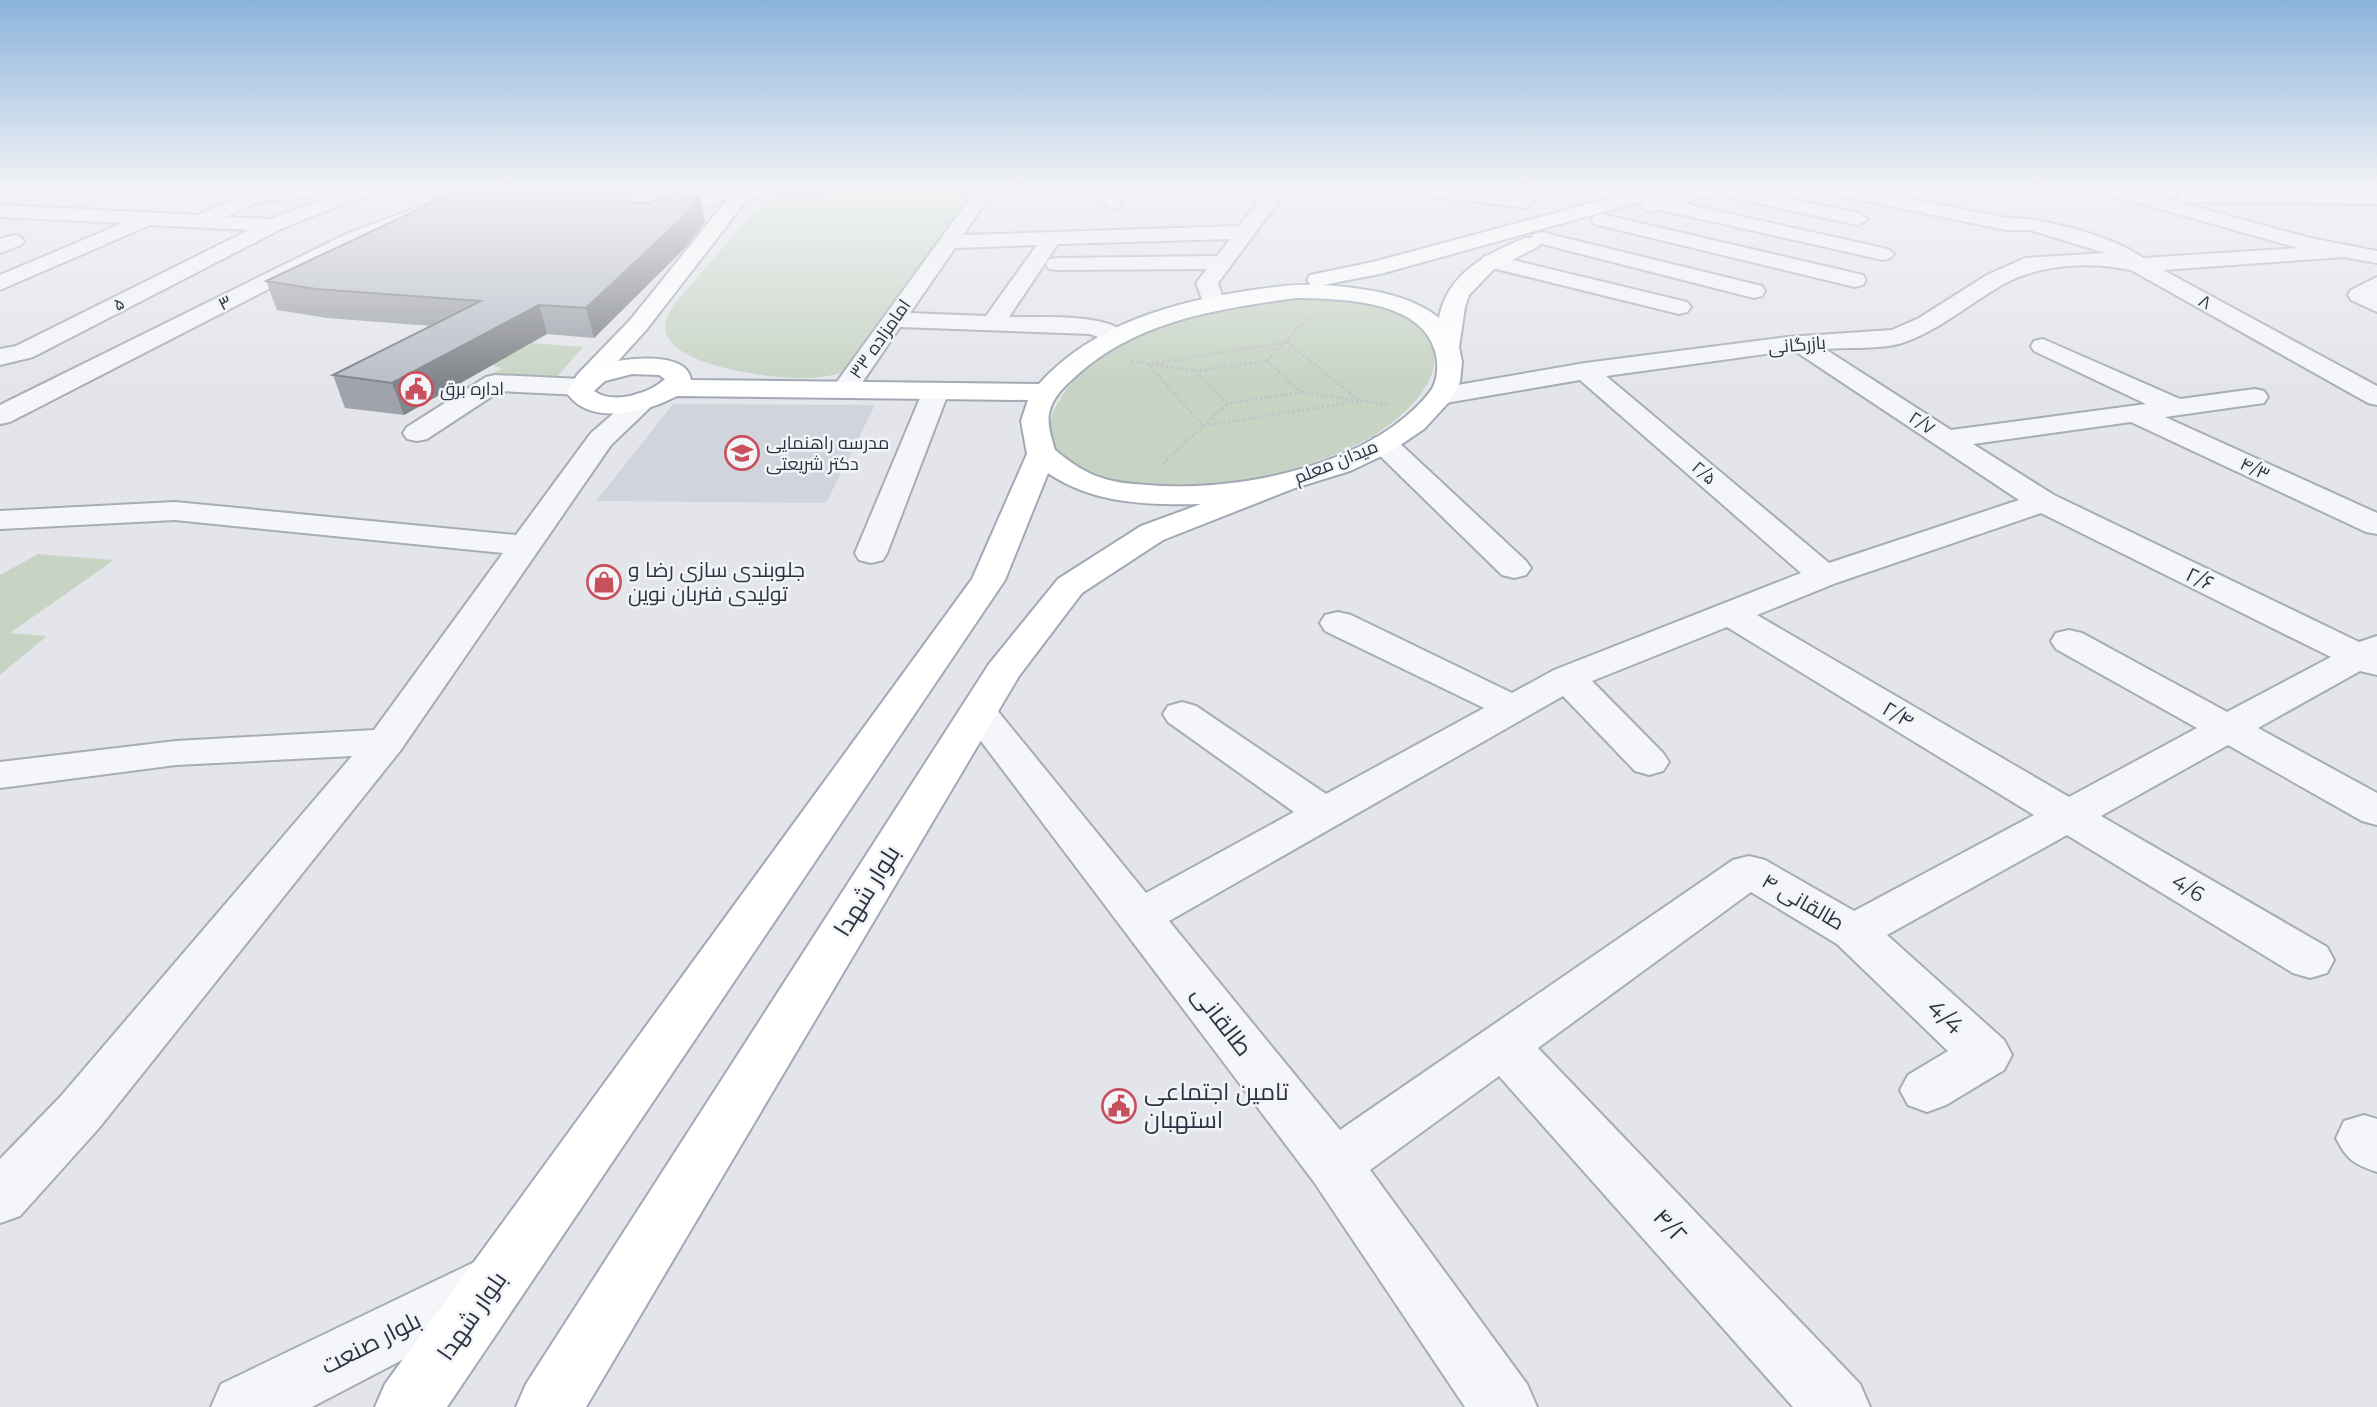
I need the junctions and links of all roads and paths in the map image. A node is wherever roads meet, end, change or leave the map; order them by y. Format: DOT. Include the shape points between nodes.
graph roads {
  1 [pos="75,252"];
  2 [pos="222,252"];
  3 [pos="326,252"];
  4 [pos="688,252"];
  5 [pos="942,252"];
  6 [pos="1043,252"];
  7 [pos="1230,252"];
  8 [pos="1437,252"];
  9 [pos="1506,252"];
  10 [pos="1596,252"];
  11 [pos="1735,252"];
  12 [pos="1873,252"];
  13 [pos="2121,252"];
  14 [pos="2333,252"];
  15 [pos="2347,252"];
  16 [pos="1883,254"];
  17 [pos="2377,257"];
  18 [pos="1223,261"];
  19 [pos="1492,261"];
  20 [pos="1399,262"];
  21 [pos="1034,264"];
  22 [pos="2138,265"];
  23 [pos="1420,275"];
  24 [pos="1471,276"];
  25 [pos="1443,278"];
  26 [pos="1855,280"];
  27 [pos="0,284"];
  28 [pos="2377,284"];
  29 [pos="1754,291"];
  30 [pos="1325,292"];
  31 [pos="1213,302"];
  32 [pos="2377,304"];
  33 [pos="1679,307"];
  34 [pos="894,320"];
  35 [pos="993,323"];
  36 [pos="639,324"];
  37 [pos="1116,337"];
  38 [pos="1287,342"];
  39 [pos="1801,344"];
  40 [pos="1448,345"];
  41 [pos="2043,346"];
  42 [pos="1088,354"];
  43 [pos="2,356"];
  44 [pos="1267,361"];
  45 [pos="1148,364"];
  46 [pos="1196,371"];
  47 [pos="1585,371"];
  48 [pos="670,378"];
  49 [pos="844,390"];
  50 [pos="936,391"];
  51 [pos="1046,391"];
  52 [pos="1301,393"];
  53 [pos="2255,397"];
  54 [pos="2377,397"];
  55 [pos="645,400"];
  56 [pos="1360,401"];
  57 [pos="590,402"];
  58 [pos="1433,403"];
  59 [pos="1227,404"];
  60 [pos="2177,408"];
  61 [pos="2133,413"];
  62 [pos="0,416"];
  63 [pos="1203,426"];
  64 [pos="416,433"];
  65 [pos="1946,439"];
  66 [pos="1384,443"];
  67 [pos="1041,453"];
  68 [pos="1284,483"];
  69 [pos="1132,493"];
  70 [pos="2043,502"];
  71 [pos="0,520"];
  72 [pos="2377,525"];
  73 [pos="526,546"];
  74 [pos="871,553"];
  75 [pos="1514,568"];
  76 [pos="1824,576"];
  77 [pos="1730,614"];
  78 [pos="1338,623"];
  79 [pos="2069,641"];
  80 [pos="2371,656"];
  81 [pos="1567,678"];
  82 [pos="1513,708"];
  83 [pos="978,712"];
  84 [pos="1182,714"];
  85 [pos="2227,728"];
  86 [pos="386,742"];
  87 [pos="1649,762"];
  88 [pos="0,775"];
  89 [pos="2377,811"];
  90 [pos="1325,814"];
  91 [pos="2066,816"];
  92 [pos="1140,917"];
  93 [pos="1854,932"];
  94 [pos="2310,960"];
  95 [pos="1503,1045"];
  96 [pos="1927,1090"];
  97 [pos="1334,1165"];
  98 [pos="0,1198"];
  99 [pos="498,1278"];
  100 [pos="244,1407"];
  101 [pos="408,1407"];
  102 [pos="549,1407"];
  103 [pos="1504,1407"];
  104 [pos="1837,1407"];
  1 -- 27 [label="street"];
  2 -- 43 [label="street, ۵" via="24,352"];
  3 -- 62 [label="street, ۳"];
  4 -- 36 [label="main road"];
  5 -- 34 [label="street, امامزاده ۳۳"];
  6 -- 21 [label="street"];
  7 -- 18 [label="street"];
  8 -- 20 [label="main road"];
  9 -- 19 [label="main road"];
  10 -- 29 [label="street"];
  11 -- 26 [label="street"];
  12 -- 16 [label="street"];
  13 -- 22 [label="street, ۸"];
  14 -- 22 [label="street"];
  15 -- 17 [label="street"];
  18 -- 21 [label="street"];
  18 -- 31 [label="street" via="1207,283"];
  19 -- 24 [label="main road"];
  19 -- 33 [label="street"];
  20 -- 23 [label="main road"];
  20 -- 31 [label="main road"];
  21 -- 35 [label="street"];
  22 -- 39 [label="street, بازرگانی" via="2110,260 2033,263 1896,337"];
  22 -- 54 [label="street, ۸"];
  24 -- 25 [label="main road"];
  24 -- 40 [label="main road" via="1453,305"];
  28 -- 32 [label="street" via="2359,295"];
  30 -- 31 [label="main road" via="1296,291"];
  30 -- 38 [label="path"];
  30 -- 40 [label="main road" via="1401,306 1426,317"];
  31 -- 37 [label="main road"];
  34 -- 35 [label="street"];
  34 -- 49 [label="street, امامزاده ۳۳"];
  35 -- 37 [label="street" via="1094,327"];
  36 -- 48 [label="main road"];
  36 -- 57 [label="main road"];
  37 -- 42 [label="main road"];
  38 -- 44 [label="path"];
  38 -- 45 [label="path"];
  38 -- 56 [label="path"];
  39 -- 47 [label="street, بازرگانی"];
  39 -- 65 [label="street, ۲/۷"];
  40 -- 58 [label="main road" via="1451,372"];
  41 -- 60 [label="street"];
  42 -- 45 [label="path"];
  42 -- 51 [label="main road"];
  44 -- 46 [label="path"];
  44 -- 52 [label="path"];
  45 -- 46 [label="path"];
  45 -- 63 [label="path"];
  46 -- 59 [label="path"];
  47 -- 58 [label="street, بازرگانی"];
  47 -- 76 [label="street, ۲/۵"];
  48 -- 49 [label="main road"];
  48 -- 55 [label="main road"];
  48 -- 57 [label="main road" via="624,368"];
  49 -- 50 [label="main road"];
  50 -- 51 [label="main road"];
  50 -- 74 [label="street"];
  51 -- 67 [label="main road" via="1035,415"];
  52 -- 56 [label="path"];
  52 -- 59 [label="path"];
  53 -- 60 [label="street"];
  55 -- 57 [label="street"];
  56 -- 58 [label="path"];
  56 -- 63 [label="path"];
  57 -- 64 [label="street" via="495,383"];
  57 -- 73 [label="street"];
  58 -- 66 [label="main road, میدان معلم"];
  59 -- 63 [label="path"];
  60 -- 61 [label="street"];
  61 -- 65 [label="street"];
  61 -- 72 [label="street, ۴/۳"];
  63 -- 69 [label="path"];
  65 -- 70 [label="street, ۲/۷"];
  66 -- 68 [label="main road, میدان معلم" via="1348,462"];
  66 -- 75 [label="street"];
  67 -- 69 [label="main road, میدان معلم" via="1064,472 1097,487"];
  67 -- 99 [label="main road, بلوار شهدا" via="988,580"];
  68 -- 69 [label="main road, میدان معلم" via="1194,497"];
  68 -- 83 [label="main road, بلوار شهدا" via="1152,533 1070,586 1002,672"];
  70 -- 76 [label="street"];
  70 -- 80 [label="street, ۲/۶"];
  71 -- 73 [label="street" via="174,511"];
  73 -- 86 [label="street"];
  76 -- 77 [label="street"];
  77 -- 81 [label="street"];
  77 -- 91 [label="street, ۲/۴"];
  78 -- 82 [label="street"];
  79 -- 85 [label="street"];
  80 -- 85 [label="street, طالقانی ۴"];
  81 -- 82 [label="street"];
  81 -- 87 [label="street"];
  82 -- 90 [label="street"];
  83 -- 92 [label="street, طالقانی"];
  83 -- 102 [label="main road, بلوار شهدا"];
  84 -- 90 [label="street"];
  85 -- 89 [label="street"];
  85 -- 91 [label="street, طالقانی ۴"];
  86 -- 88 [label="street" via="176,752"];
  86 -- 98 [label="street" via="80,1112"];
  90 -- 92 [label="street"];
  91 -- 93 [label="street, طالقانی ۴"];
  91 -- 94 [label="street, 4/6"];
  92 -- 97 [label="street, طالقانی"];
  93 -- 95 [label="street, طالقانی ۴" via="1749,871"];
  93 -- 96 [label="street, 4/4" via="1986,1055"];
  95 -- 97 [label="street, طالقانی ۴"];
  95 -- 104 [label="street, ۴/۲"];
  97 -- 103 [label="street, طالقانی"];
  99 -- 100 [label="street, بلوار صنعت"];
  99 -- 101 [label="main road, بلوار شهدا"];
}
